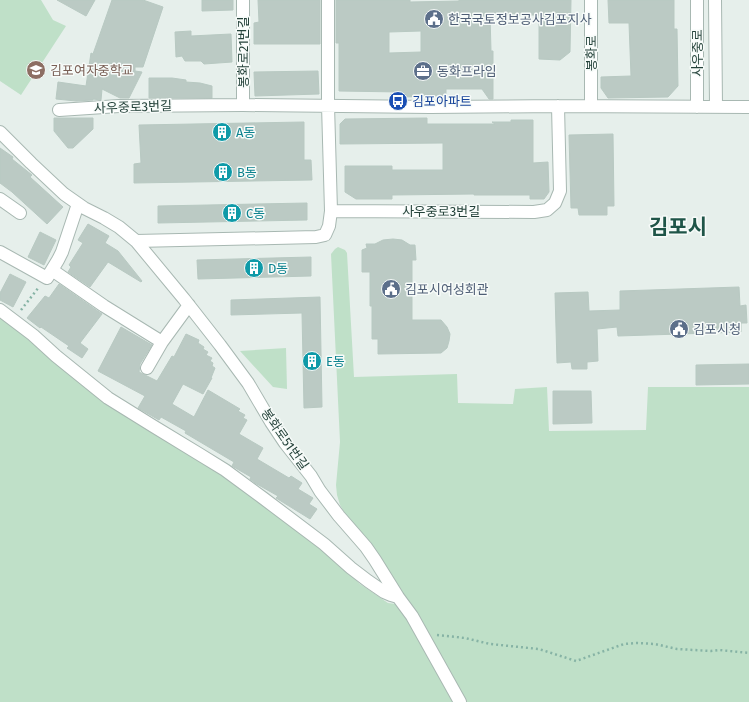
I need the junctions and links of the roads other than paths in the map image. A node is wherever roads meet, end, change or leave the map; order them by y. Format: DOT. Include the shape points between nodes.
graph roads {
  1 [pos="243,0"];
  2 [pos="328,0"];
  3 [pos="591,0"];
  4 [pos="696,0"];
  5 [pos="715,0"];
  6 [pos="243,105"];
  7 [pos="328,105"];
  8 [pos="558,106"];
  9 [pos="591,106"];
  10 [pos="716,106"];
  11 [pos="749,106"];
  12 [pos="697,107"];
  13 [pos="58,110"];
  14 [pos="0,132"];
  15 [pos="0,199"];
  16 [pos="78,204"];
  17 [pos="331,211"];
  18 [pos="20,213"];
  19 [pos="136,242"];
  20 [pos="0,252"];
  21 [pos="49,274"];
  22 [pos="189,305"];
  23 [pos="0,310"];
  24 [pos="162,342"];
  25 [pos="147,368"];
  26 [pos="398,597"];
  27 [pos="460,702"];
  1 -- 6 [label="street, 봉화로21번길"];
  2 -- 7 [label="street"];
  3 -- 9 [label="street, 봉화로"];
  4 -- 12 [label="street, 사우중로"];
  5 -- 10 [label="street, 사우중로"];
  6 -- 7 [label="street, 사우중로3번길"];
  6 -- 13 [label="street, 사우중로3번길" via="119,106"];
  7 -- 8 [label="street, 사우중로3번길"];
  7 -- 17 [label="street"];
  8 -- 9 [label="street, 사우중로3번길"];
  8 -- 17 [label="street, 사우중로3번길" via="560,191 555,203 547,210"];
  9 -- 12 [label="street, 사우중로3번길"];
  10 -- 11 [label="street, 사우중로3번길"];
  10 -- 12 [label="street, 사우중로3번길"];
  14 -- 16 [label="street, 봉화로51번길" via="48,180"];
  15 -- 18 [label="street"];
  16 -- 19 [label="street, 봉화로51번길" via="118,227"];
  16 -- 21 [label="street" via="62,252"];
  17 -- 19 [label="street" via="329,226 324,235 316,237"];
  19 -- 22 [label="street, 봉화로51번길"];
  20 -- 21 [label="street"];
  21 -- 24 [label="street"];
  22 -- 24 [label="street"];
  22 -- 26 [label="street, 봉화로51번길" via="248,383 285,443 372,555"];
  23 -- 26 [label="street" via="108,398 225,470 320,541 368,581 384,592"];
  24 -- 25 [label="street"];
  26 -- 27 [label="street, 봉화로51번길" via="412,616"];
}
